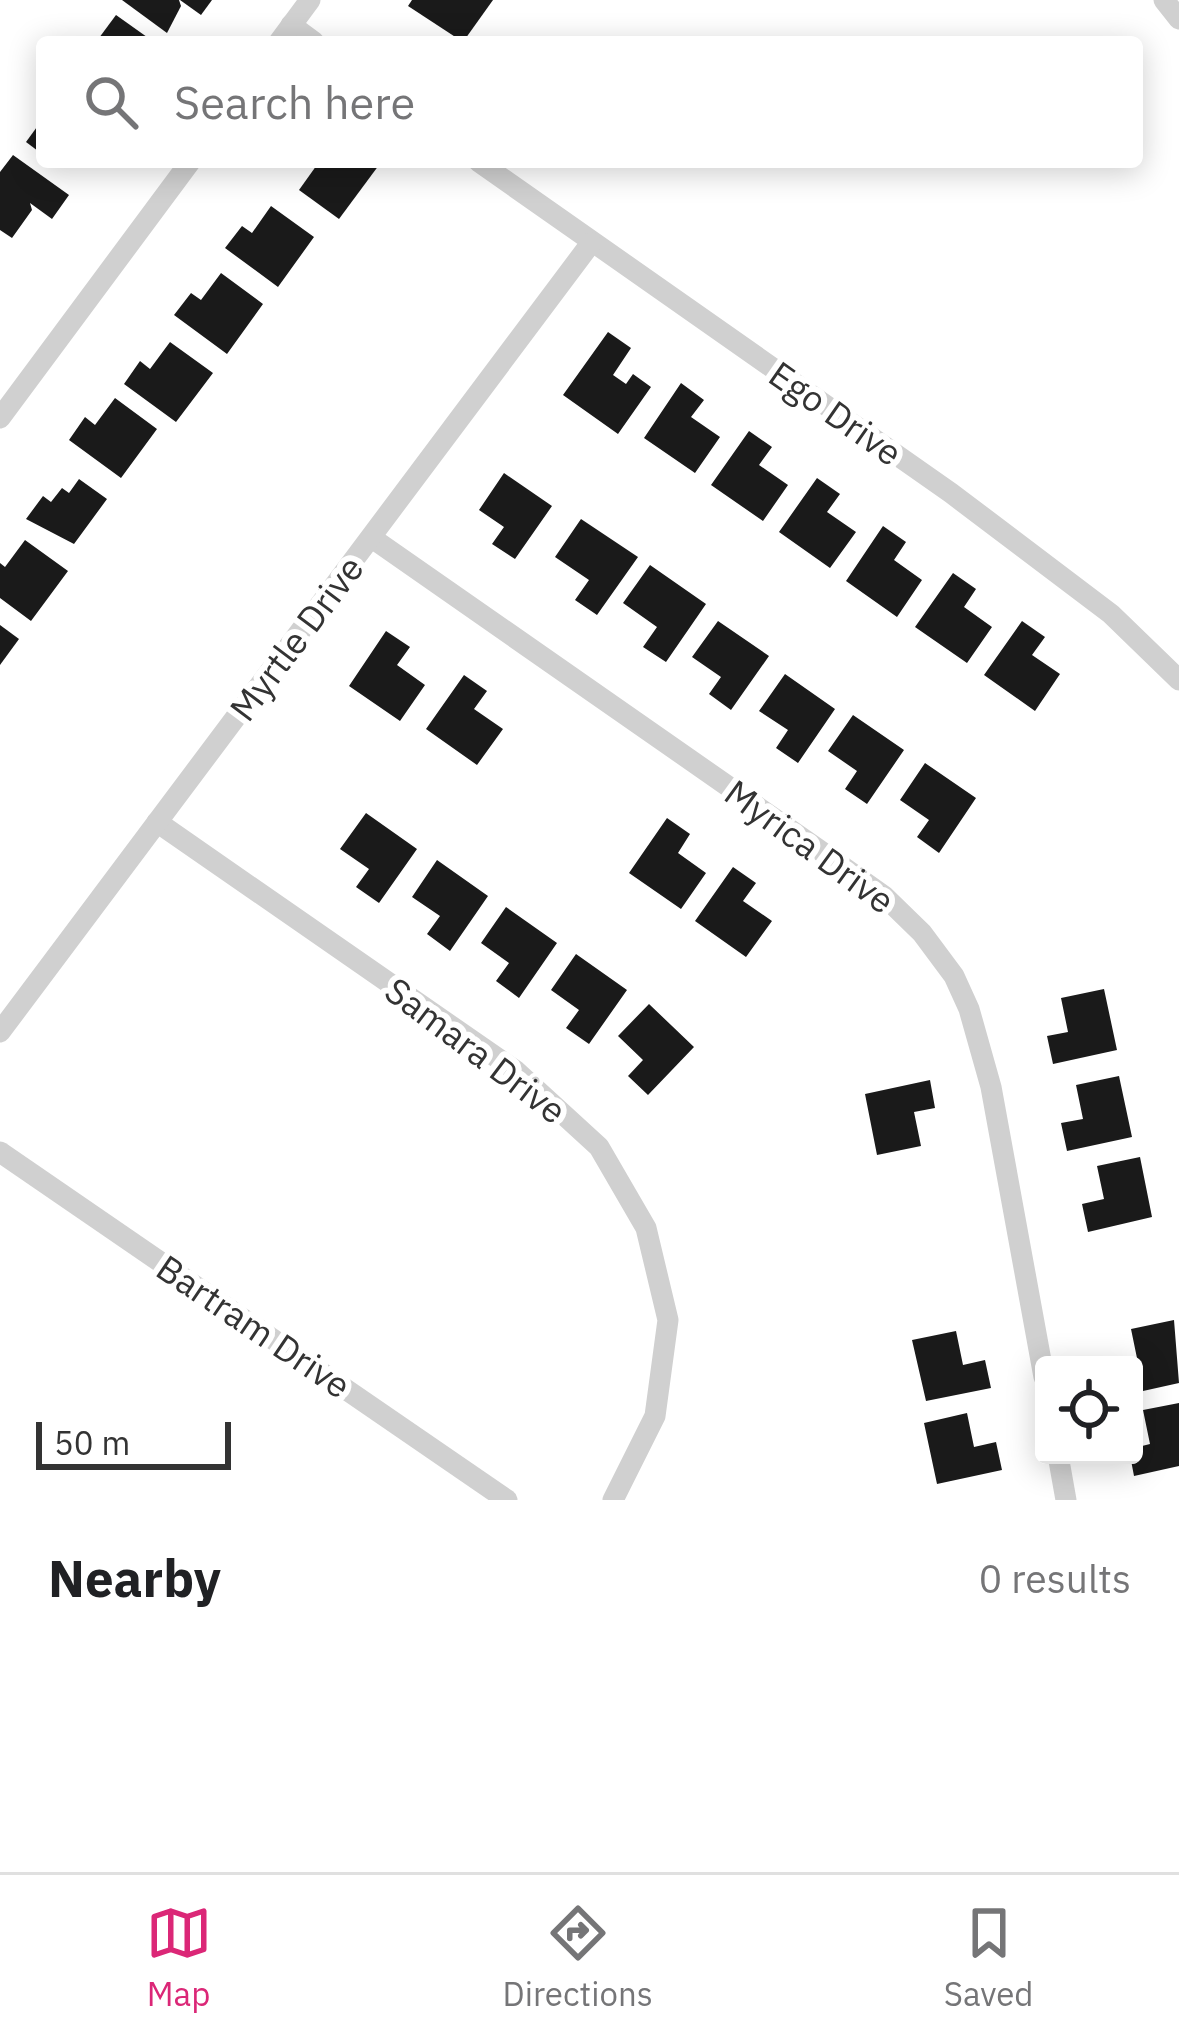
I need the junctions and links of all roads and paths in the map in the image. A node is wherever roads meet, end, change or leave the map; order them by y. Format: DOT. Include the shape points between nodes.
graph roads {
  1 [pos="310,0"];
  2 [pos="1164,0"];
  3 [pos="1179,19"];
  4 [pos="285,34"];
  5 [pos="186,168"];
  6 [pos="487,168"];
  7 [pos="591,243"];
  8 [pos="0,418"];
  9 [pos="372,538"];
  10 [pos="1179,680"];
  11 [pos="158,821"];
  12 [pos="0,1033"];
  13 [pos="0,1152"];
  14 [pos="1040,1356"];
  15 [pos="1060,1464"];
  16 [pos="507,1500"];
  17 [pos="613,1500"];
  18 [pos="1066,1500"];
  1 -- 4 [label="street"];
  2 -- 3 [label="street"];
  5 -- 8 [label="street"];
  6 -- 7 [label="street, Ego Drive"];
  7 -- 9 [label="street, Myrtle Drive"];
  7 -- 10 [label="street, Ego Drive" via="951,493 1111,614"];
  9 -- 11 [label="street, Myrtle Drive"];
  9 -- 14 [label="street, Myrica Drive" via="867,884 922,933 954,976 991,1087"];
  11 -- 12 [label="street, Myrtle Drive"];
  11 -- 17 [label="street, Samara Drive" via="516,1072 599,1147 646,1228 668,1319 655,1416"];
  13 -- 16 [label="street, Bartram Drive"];
  15 -- 18 [label="street"];
}
